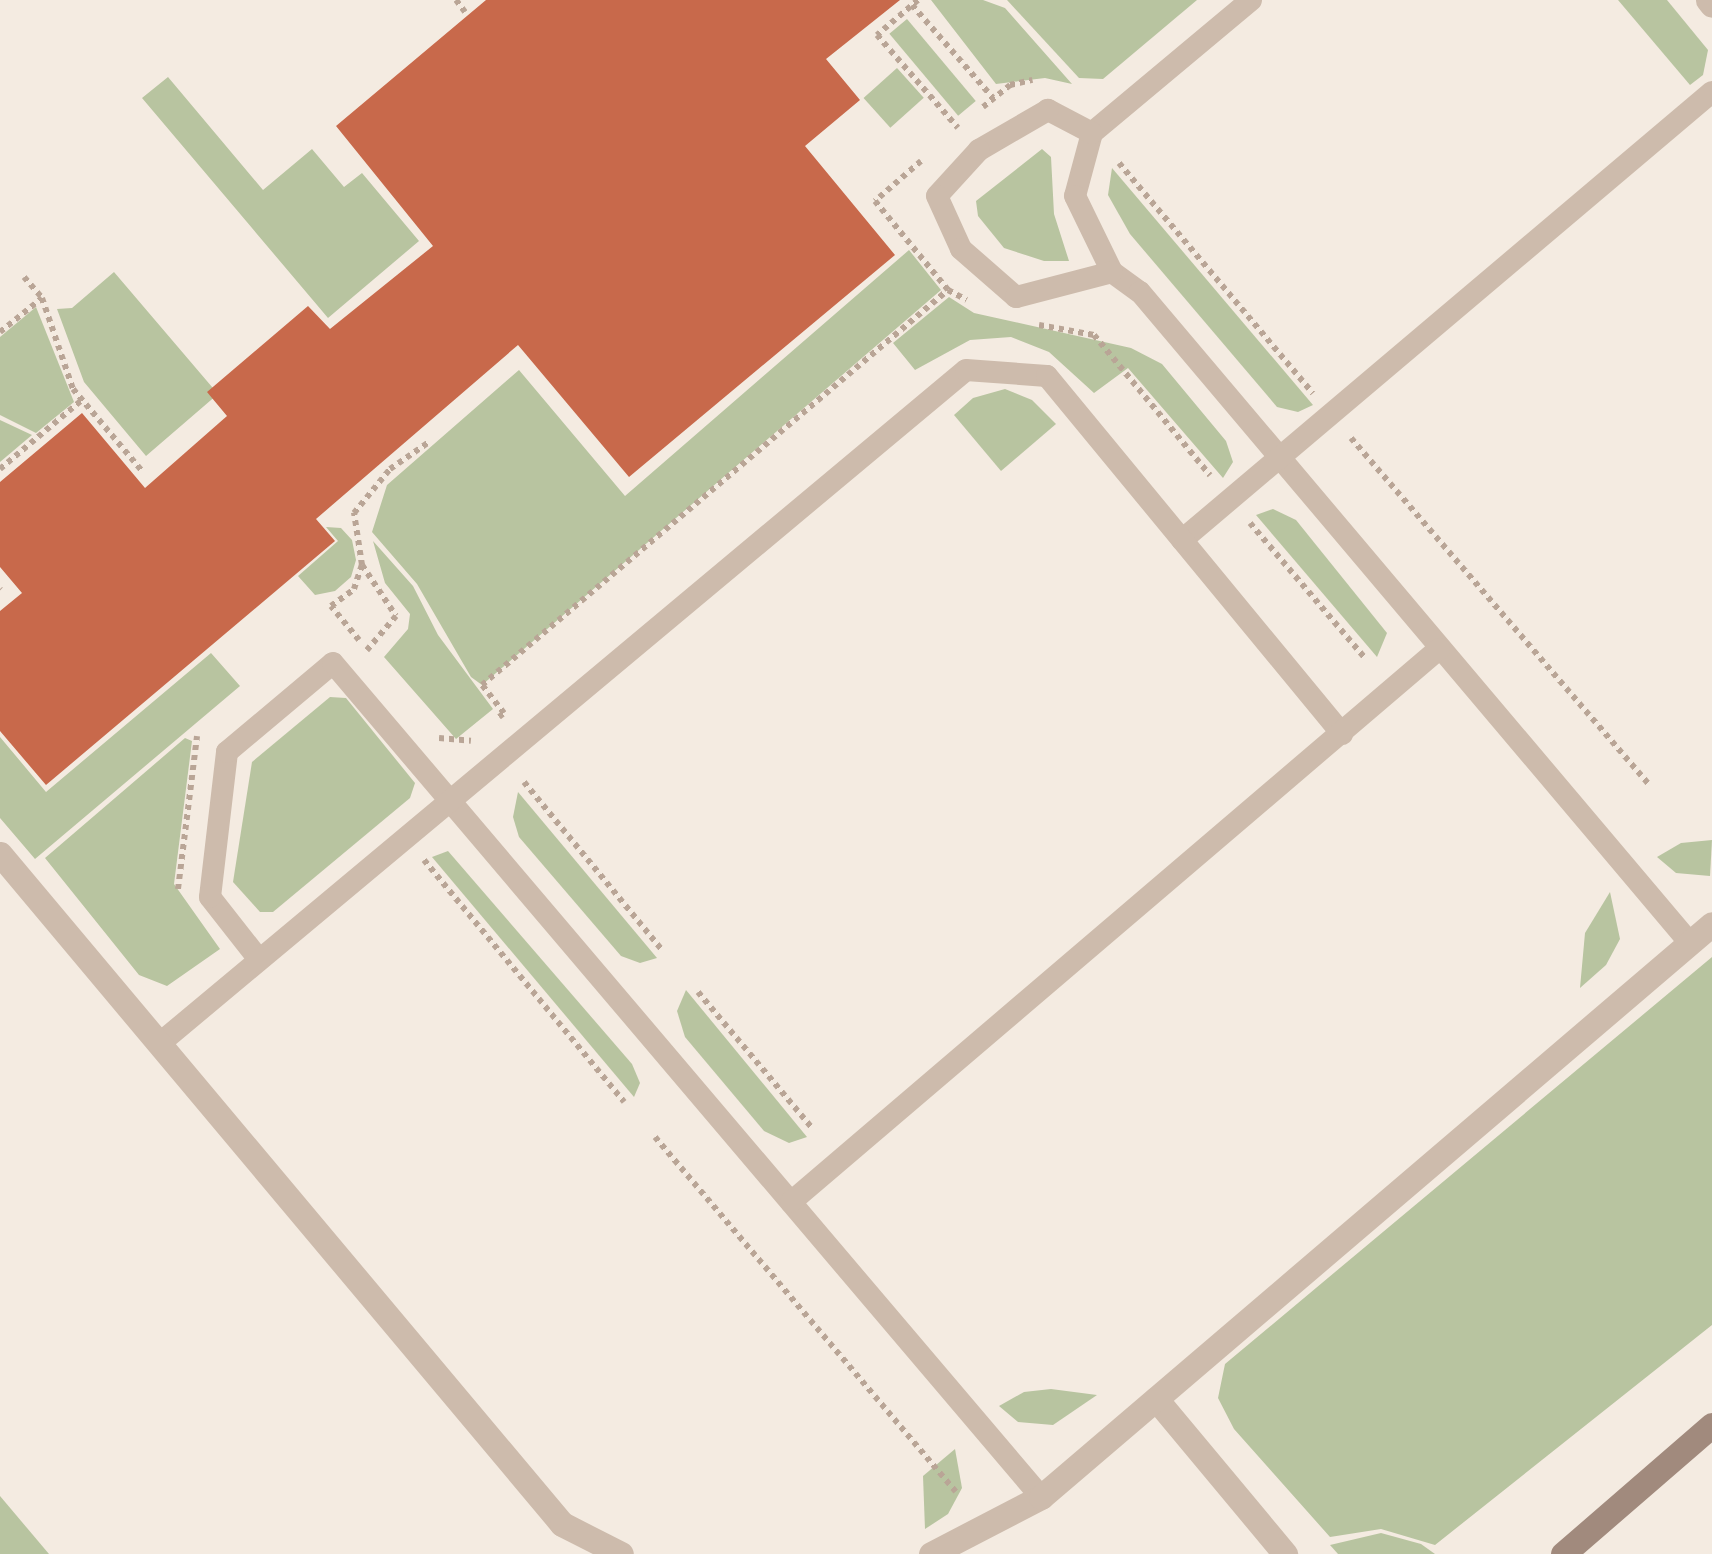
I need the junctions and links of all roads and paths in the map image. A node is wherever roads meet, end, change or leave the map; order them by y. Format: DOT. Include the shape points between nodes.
graph roads {
  1 [pos="456,0"];
  2 [pos="1251,0"];
  3 [pos="915,2"];
  4 [pos="465,12"];
  5 [pos="1712,92"];
  6 [pos="993,98"];
  7 [pos="958,128"];
  8 [pos="1092,133"];
  9 [pos="1119,164"];
  10 [pos="875,202"];
  11 [pos="1112,272"];
  12 [pos="24,277"];
  13 [pos="948,290"];
  14 [pos="42,298"];
  15 [pos="984,309"];
  16 [pos="1020,322"];
  17 [pos="0,332"];
  18 [pos="1317,398"];
  19 [pos="82,400"];
  20 [pos="1351,438"];
  21 [pos="429,442"];
  22 [pos="1276,458"];
  23 [pos="0,468"];
  24 [pos="143,472"];
  25 [pos="1217,484"];
  26 [pos="1250,524"];
  27 [pos="1182,540"];
  28 [pos="362,565"];
  29 [pos="331,606"];
  30 [pos="367,650"];
  31 [pos="1439,650"];
  32 [pos="1365,658"];
  33 [pos="493,722"];
  34 [pos="482,732"];
  35 [pos="1342,734"];
  36 [pos="442,741"];
  37 [pos="524,782"];
  38 [pos="1649,785"];
  39 [pos="449,798"];
  40 [pos="0,854"];
  41 [pos="424,860"];
  42 [pos="1712,924"];
  43 [pos="1690,943"];
  44 [pos="662,950"];
  45 [pos="258,958"];
  46 [pos="698,992"];
  47 [pos="159,1044"];
  48 [pos="624,1102"];
  49 [pos="812,1128"];
  50 [pos="654,1136"];
  51 [pos="791,1202"];
  52 [pos="1156,1399"];
  53 [pos="1712,1426"];
  54 [pos="956,1492"];
  55 [pos="1041,1497"];
  56 [pos="1578,1549"];
  57 [pos="621,1554"];
  58 [pos="931,1554"];
  59 [pos="1286,1554"];
  1 -- 4 [label="path"];
  2 -- 8 [label="lane"];
  3 -- 6 [label="path"];
  3 -- 7 [label="path" via="877,34"];
  5 -- 22 [label="lane"];
  8 -- 11 [label="lane" via="1075,196"];
  8 -- 11 [label="lane" via="1048,110 980,150 937,196 961,248 1016,297"];
  9 -- 18 [label="path"];
  10 -- 13 [label="path"];
  11 -- 22 [label="lane" via="1140,292"];
  12 -- 14 [label="path"];
  13 -- 15 [label="path"];
  13 -- 33 [label="path" via="482,684 504,713"];
  14 -- 17 [label="path"];
  14 -- 19 [label="path"];
  16 -- 25 [label="path" via="1094,335"];
  19 -- 23 [label="path"];
  19 -- 24 [label="path"];
  20 -- 38 [label="path"];
  21 -- 28 [label="path" via="390,469 354,513"];
  22 -- 27 [label="lane"];
  22 -- 31 [label="lane"];
  26 -- 32 [label="path"];
  27 -- 35 [label="lane"];
  27 -- 39 [label="lane" via="1047,376 966,370"];
  28 -- 29 [label="path" via="354,588"];
  28 -- 30 [label="path" via="396,616"];
  31 -- 35 [label="lane"];
  31 -- 43 [label="lane"];
  34 -- 36 [label="path" via="471,741"];
  35 -- 51 [label="lane"];
  37 -- 44 [label="path"];
  39 -- 45 [label="lane"];
  39 -- 45 [label="lane" via="333,663 227,752 210,897"];
  39 -- 51 [label="lane"];
  40 -- 47 [label="street"];
  41 -- 48 [label="path"];
  42 -- 43 [label="street"];
  43 -- 52 [label="street"];
  45 -- 47 [label="lane"];
  46 -- 49 [label="path"];
  47 -- 57 [label="street" via="562,1524"];
  50 -- 54 [label="path"];
  51 -- 55 [label="lane"];
  52 -- 55 [label="street"];
  52 -- 59 [label="street"];
  53 -- 56 [label="main road"];
  55 -- 58 [label="street"];
}
